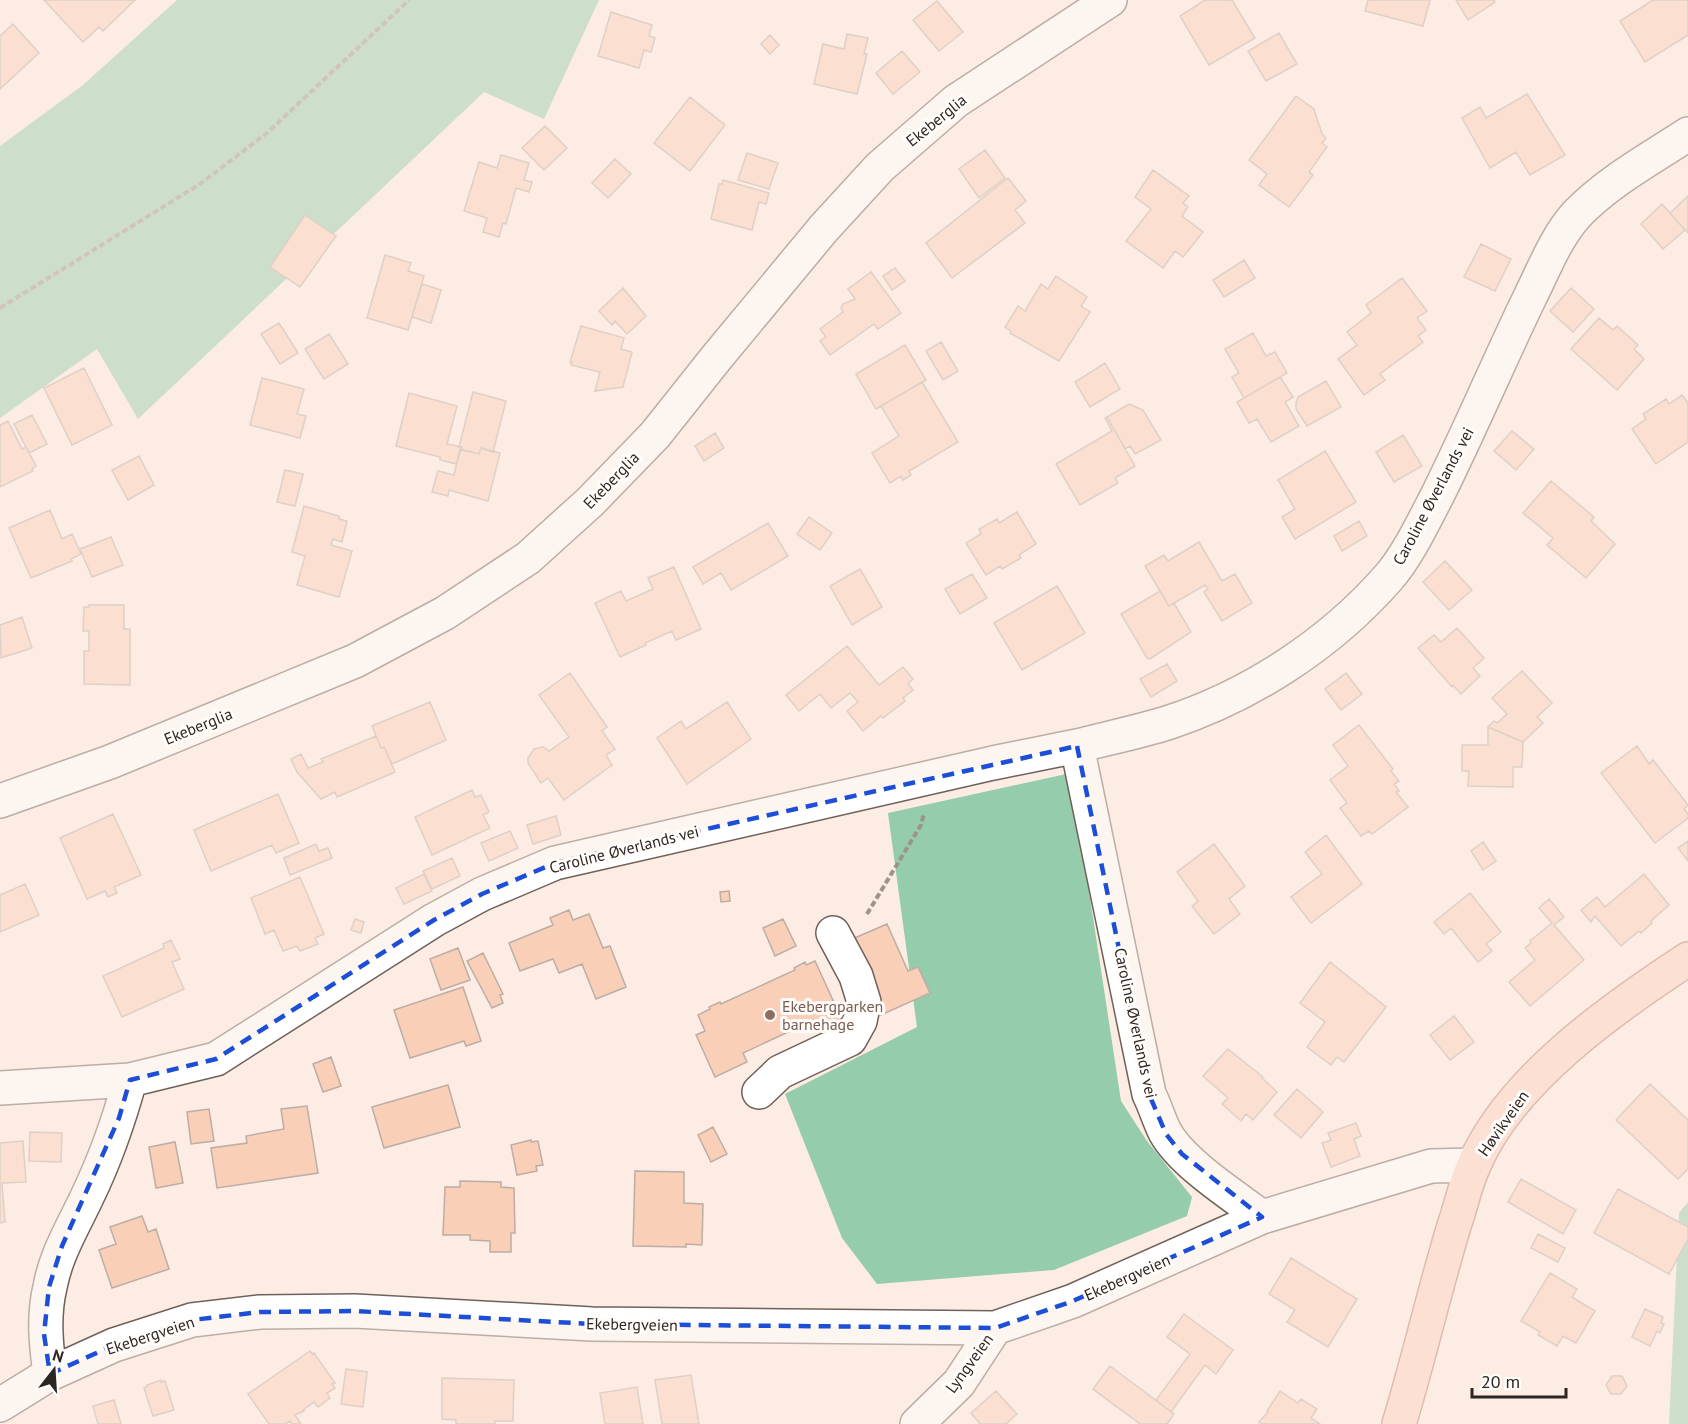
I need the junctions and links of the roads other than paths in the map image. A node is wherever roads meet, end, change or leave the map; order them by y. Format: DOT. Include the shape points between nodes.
graph roads {
  1 [pos="1110,0"];
  2 [pos="1688,134"];
  3 [pos="1077,746"];
  4 [pos="0,801"];
  5 [pos="833,933"];
  6 [pos="1688,959"];
  7 [pos="130,1080"];
  8 [pos="0,1088"];
  9 [pos="759,1092"];
  10 [pos="1474,1165"];
  11 [pos="1262,1217"];
  12 [pos="995,1328"];
  13 [pos="50,1374"];
  14 [pos="0,1405"];
  15 [pos="917,1424"];
  16 [pos="1399,1424"];
  1 -- 4 [label="street, Ekeberglia" via="956,101 879,167 824,228 655,435 528,558 445,613 355,661 110,762"];
  2 -- 3 [label="street, Caroline Øverlands vei" via="1612,182 1576,215 1557,243 1420,529 1390,576 1352,615 1254,687 1170,722"];
  3 -- 7 [label="street, Caroline Øverlands vei" via="555,863 482,894 434,920 216,1059"];
  3 -- 11 [label="street, Caroline Øverlands vei" via="1149,1094 1166,1134 1182,1154"];
  5 -- 9 [label="street" via="856,976 864,1002 860,1021 850,1039 780,1072"];
  6 -- 10 [label="main road, Høvikveien" via="1595,1024 1538,1076 1503,1116"];
  7 -- 8 [label="street, Caroline Øverlands vei"];
  7 -- 13 [label="street" via="87,1196 62,1245 50,1287 44,1334"];
  10 -- 11 [label="street" via="1431,1166"];
  10 -- 16 [label="main road, Høvikveien"];
  11 -- 12 [label="street, Ekebergveien" via="1073,1301"];
  12 -- 13 [label="street, Ekebergveien" via="592,1324 355,1311 260,1312 192,1320 114,1346"];
  12 -- 15 [label="street, Lyngveien" via="959,1383"];
  13 -- 14 [label="street, Ekebergveien"];
}
